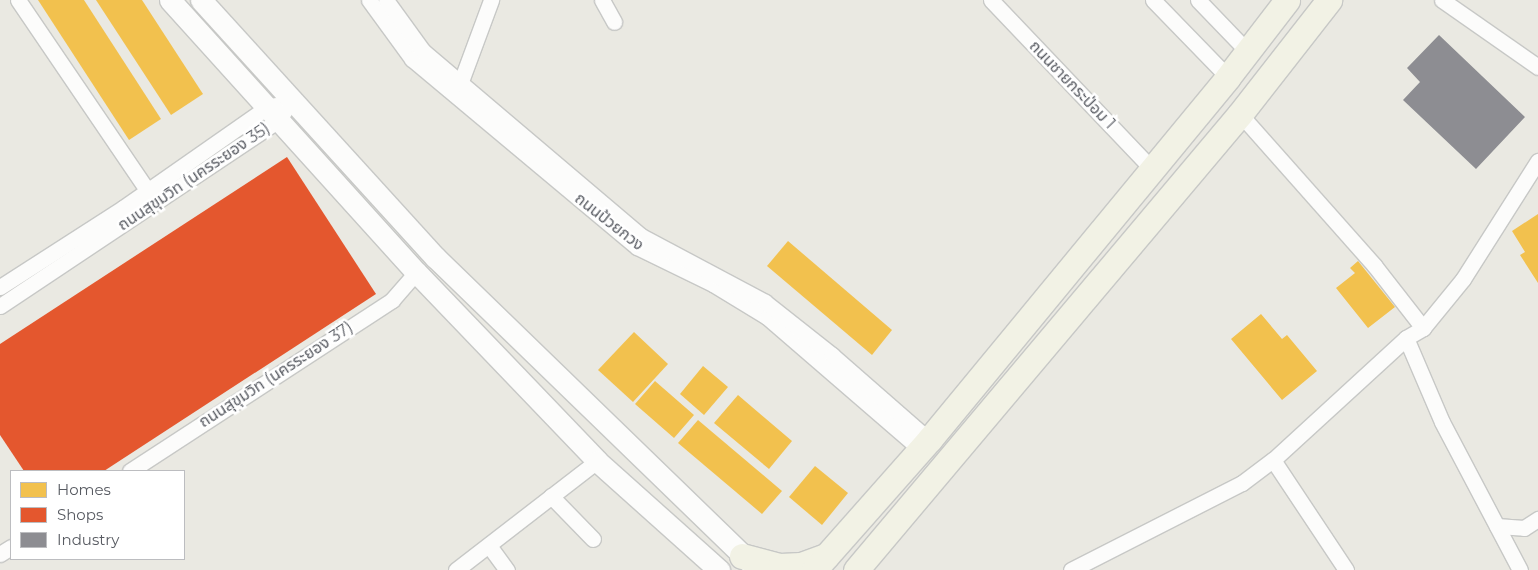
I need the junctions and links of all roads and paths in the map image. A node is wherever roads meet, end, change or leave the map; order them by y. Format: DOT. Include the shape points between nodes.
graph roads {
  1 [pos="18,0"];
  2 [pos="170,0"];
  3 [pos="201,0"];
  4 [pos="369,0"];
  5 [pos="386,0"];
  6 [pos="491,0"];
  7 [pos="602,0"];
  8 [pos="991,0"];
  9 [pos="1152,0"];
  10 [pos="1198,0"];
  11 [pos="1287,0"];
  12 [pos="1329,0"];
  13 [pos="1452,3"];
  14 [pos="614,22"];
  15 [pos="1248,52"];
  16 [pos="1538,67"];
  17 [pos="1228,77"];
  18 [pos="460,84"];
  19 [pos="291,100"];
  20 [pos="273,114"];
  21 [pos="1240,114"];
  22 [pos="1538,161"];
  23 [pos="1153,170"];
  24 [pos="151,197"];
  25 [pos="416,272"];
  26 [pos="0,287"];
  27 [pos="0,306"];
  28 [pos="1423,328"];
  29 [pos="1406,338"];
  30 [pos="925,445"];
  31 [pos="1273,460"];
  32 [pos="597,461"];
  33 [pos="132,470"];
  34 [pos="551,496"];
  35 [pos="1538,519"];
  36 [pos="1497,526"];
  37 [pos="593,539"];
  38 [pos="490,547"];
  39 [pos="750,563"];
  40 [pos="820,563"];
  41 [pos="456,570"];
  42 [pos="507,570"];
  43 [pos="719,570"];
  44 [pos="856,570"];
  45 [pos="1071,570"];
  46 [pos="1346,570"];
  47 [pos="1520,570"];
  1 -- 24 [label="street"];
  2 -- 20 [label="street"];
  3 -- 19 [label="street"];
  4 -- 30 [label="street, ถนนป้วยกวง" via="412,59 637,247 713,284 767,317"];
  5 -- 18 [label="street, ถนนป้วยกวง" via="422,51"];
  6 -- 18 [label="street"];
  7 -- 14 [label="street"];
  8 -- 23 [label="street, ถนนชายกระป่อม 1"];
  9 -- 17 [label="street"];
  10 -- 15 [label="street"];
  11 -- 15 [label="main road"];
  12 -- 21 [label="main road"];
  13 -- 16 [label="street"];
  15 -- 17 [label="main road"];
  17 -- 23 [label="main road"];
  18 -- 30 [label="street, ถนนป้วยกวง" via="641,236 765,302 832,355"];
  19 -- 20 [label="street, ถนนสุขุมวิท (นครระยอง 35)"];
  19 -- 39 [label="street" via="435,257"];
  20 -- 24 [label="street, ถนนสุขุมวิท (นครระยอง 35)"];
  20 -- 25 [label="street"];
  21 -- 28 [label="street" via="1374,265"];
  21 -- 44 [label="main road"];
  22 -- 28 [label="street" via="1463,279"];
  23 -- 30 [label="main road"];
  24 -- 26 [label="street, ถนนสุขุมวิท (นครระยอง 35)"];
  24 -- 27 [label="street, ถนนสุขุมวิท (นครระยอง 35)"];
  25 -- 32 [label="street"];
  25 -- 33 [label="street, ถนนสุขุมวิท (นครระยอง 37)" via="392,300"];
  28 -- 29 [label="street"];
  29 -- 31 [label="street"];
  29 -- 36 [label="street" via="1442,422"];
  30 -- 40 [label="main road"];
  31 -- 45 [label="street" via="1242,483"];
  31 -- 46 [label="street"];
  32 -- 34 [label="street"];
  32 -- 43 [label="street"];
  34 -- 37 [label="street"];
  34 -- 38 [label="street"];
  35 -- 36 [label="street" via="1524,528"];
  36 -- 47 [label="street"];
  38 -- 41 [label="street"];
  38 -- 42 [label="street"];
  39 -- 40 [label="main road" via="780,566"];
}
